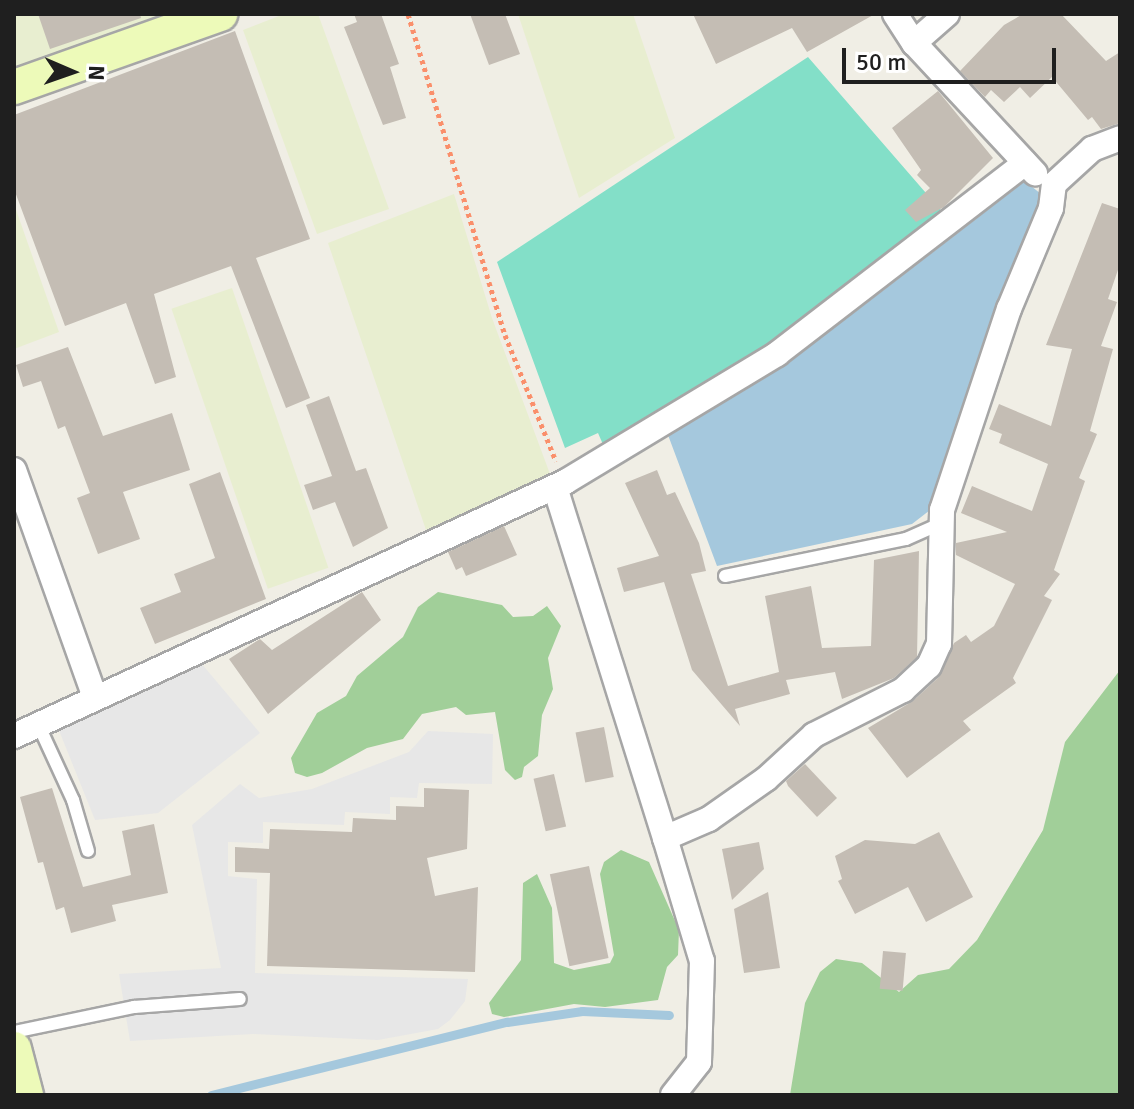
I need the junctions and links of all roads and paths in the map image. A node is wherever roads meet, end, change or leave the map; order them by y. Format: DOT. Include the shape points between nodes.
graph roads {
  1 [pos="220,14"];
  2 [pos="408,14"];
  3 [pos="895,14"];
  4 [pos="947,14"];
  5 [pos="914,43"];
  6 [pos="14,87"];
  7 [pos="1120,138"];
  8 [pos="1025,163"];
  9 [pos="1054,184"];
  10 [pos="14,470"];
  11 [pos="560,484"];
  12 [pos="940,524"];
  13 [pos="725,576"];
  14 [pos="95,697"];
  15 [pos="38,724"];
  16 [pos="14,736"];
  17 [pos="665,838"];
  18 [pos="88,851"];
  19 [pos="240,999"];
  20 [pos="14,1032"];
  21 [pos="14,1049"];
  22 [pos="26,1095"];
  23 [pos="673,1095"];
  1 -- 6 [label="street"];
  2 -- 11 [label="path" via="505,335"];
  3 -- 5 [label="street"];
  4 -- 5 [label="street"];
  5 -- 8 [label="street"];
  7 -- 9 [label="street" via="1092,149"];
  8 -- 9 [label="street"];
  8 -- 11 [label="street" via="777,354"];
  9 -- 12 [label="street" via="1051,208 1004,322"];
  10 -- 14 [label="street"];
  11 -- 14 [label="street"];
  11 -- 17 [label="street"];
  12 -- 13 [label="lane" via="906,539"];
  12 -- 17 [label="street" via="939,644 915,682 825,728 740,799"];
  14 -- 15 [label="street"];
  15 -- 16 [label="street"];
  15 -- 18 [label="lane" via="73,800"];
  17 -- 23 [label="street" via="702,961 699,1062"];
  19 -- 20 [label="lane" via="134,1007"];
  21 -- 22 [label="street"];
}
